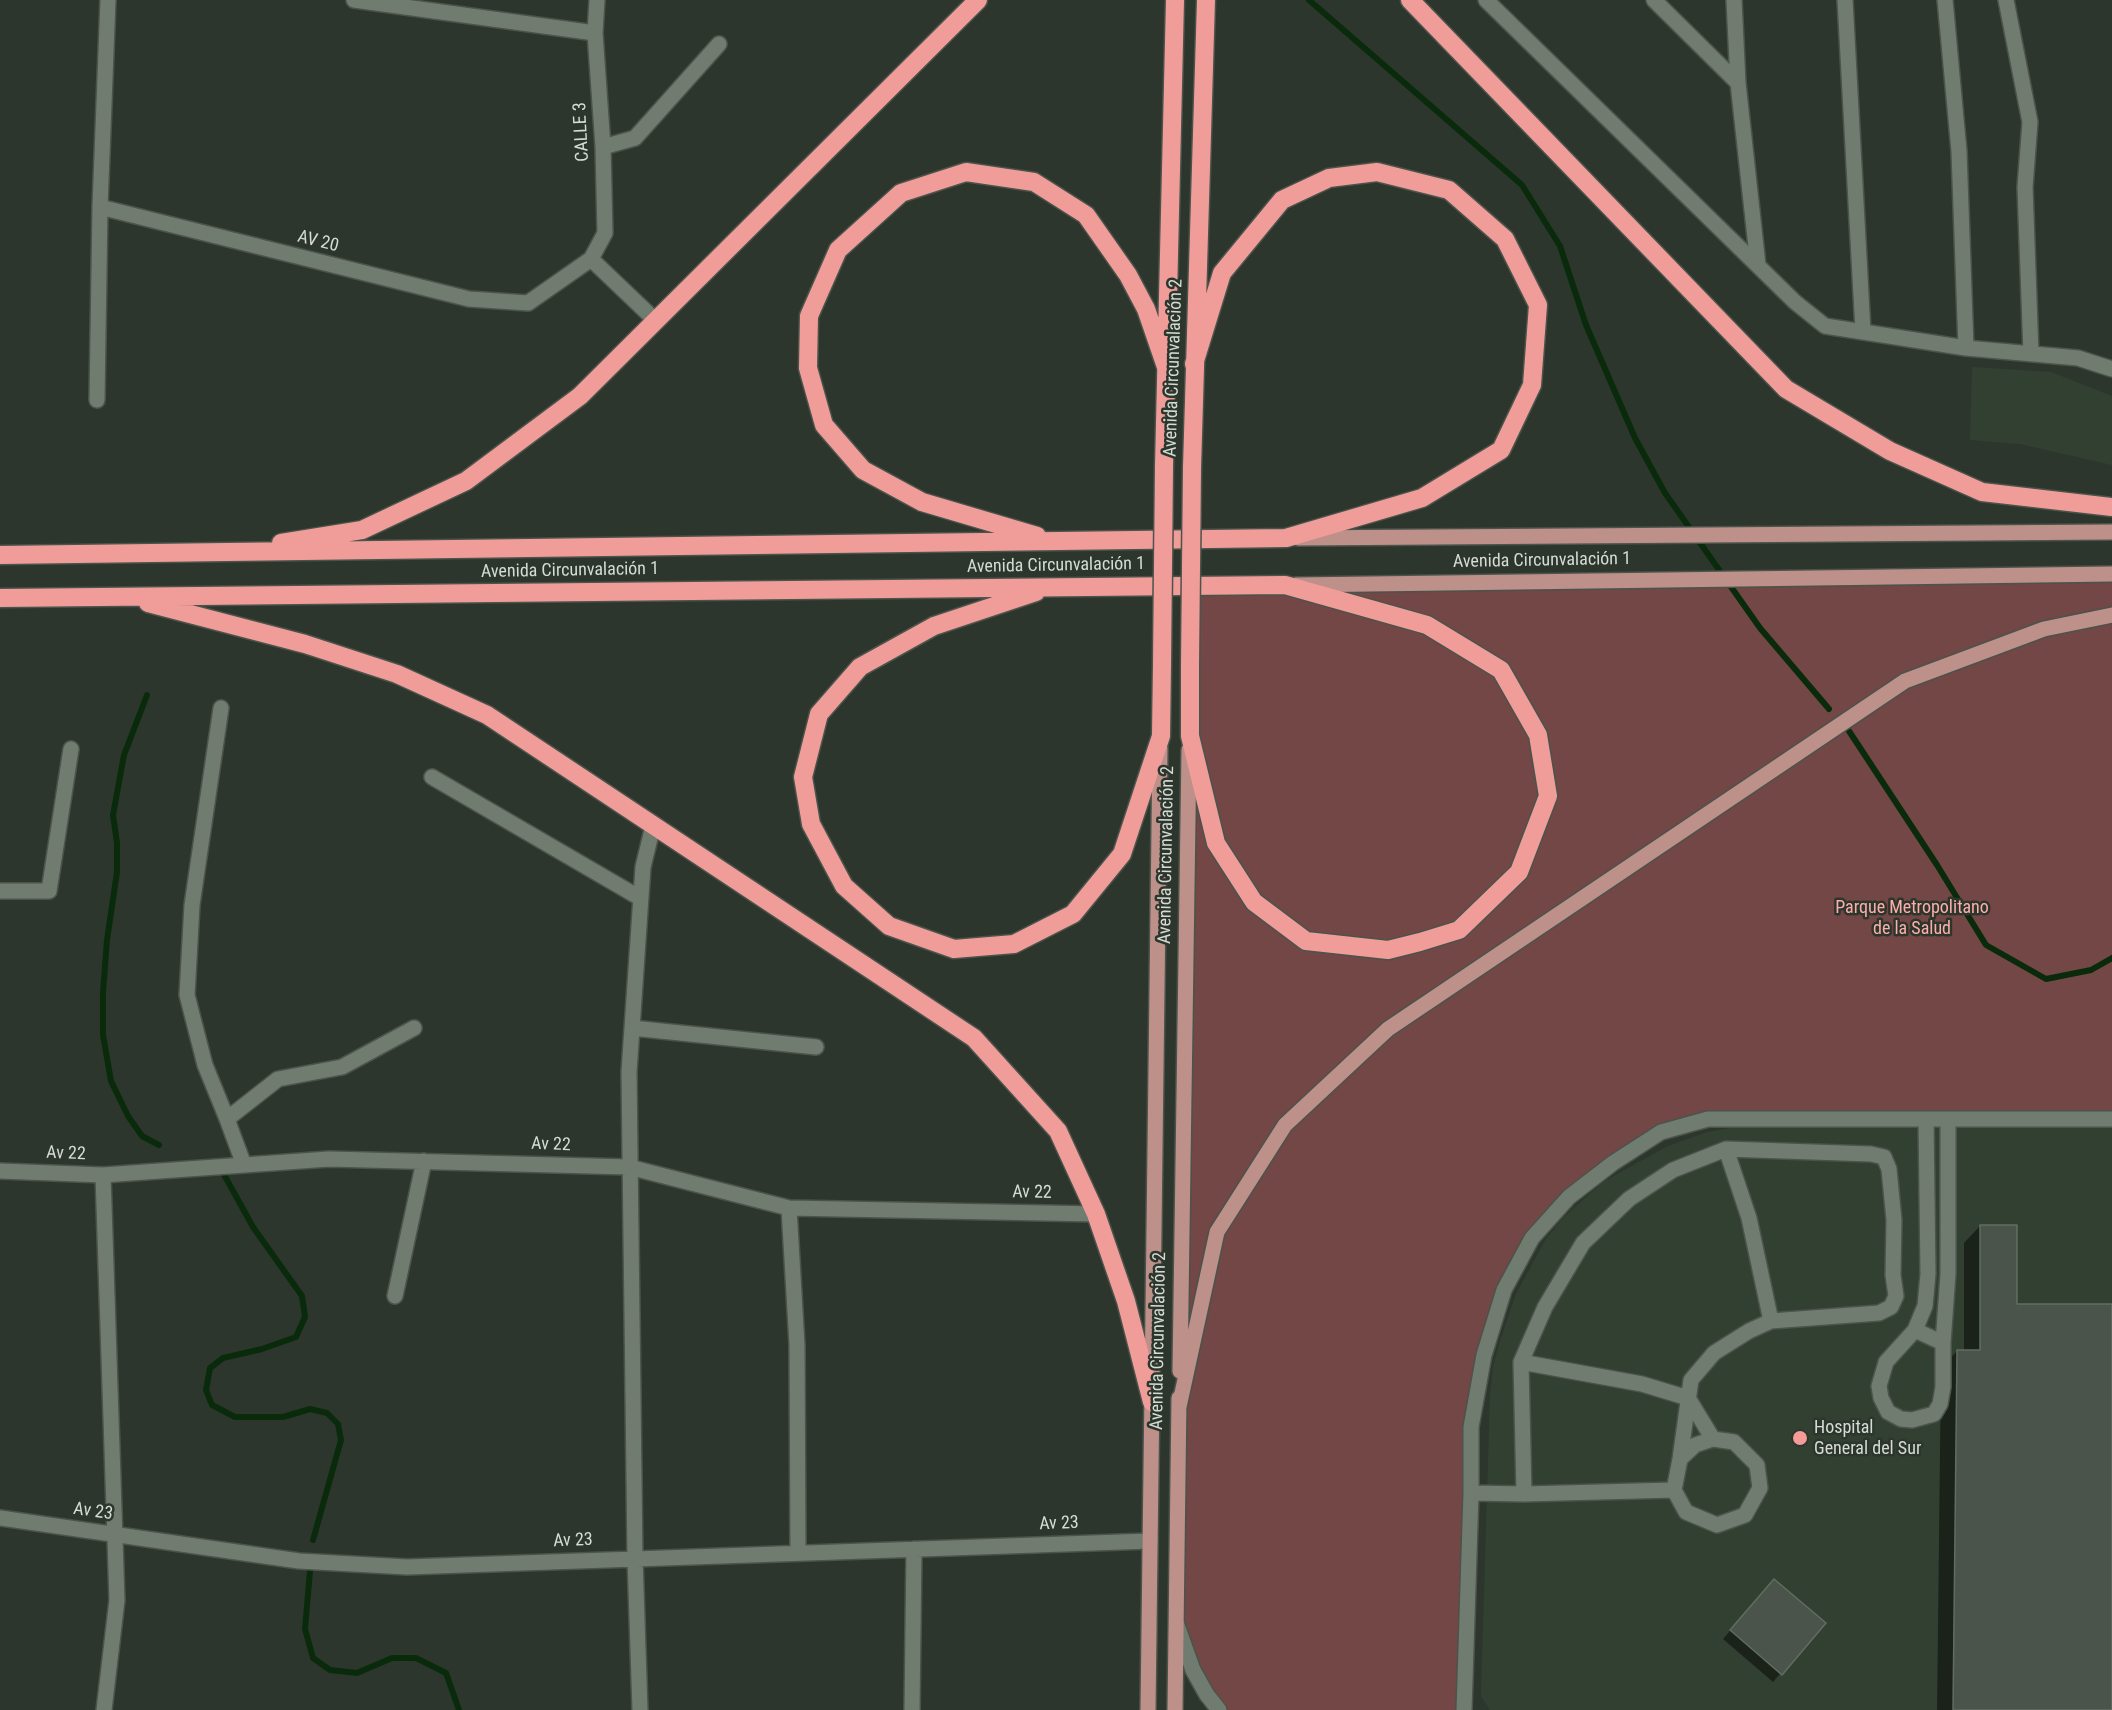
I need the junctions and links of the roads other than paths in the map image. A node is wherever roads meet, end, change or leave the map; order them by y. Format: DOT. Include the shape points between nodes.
graph roads {
  1 [pos="108,0"];
  2 [pos="354,0"];
  3 [pos="597,0"];
  4 [pos="978,0"];
  5 [pos="1175,0"];
  6 [pos="1206,0"];
  7 [pos="1410,0"];
  8 [pos="1486,0"];
  9 [pos="1654,0"];
  10 [pos="1734,0"];
  11 [pos="1845,0"];
  12 [pos="1945,0"];
  13 [pos="2006,0"];
  14 [pos="595,33"];
  15 [pos="719,44"];
  16 [pos="1737,83"];
  17 [pos="603,147"];
  18 [pos="100,207"];
  19 [pos="591,259"];
  20 [pos="1758,265"];
  21 [pos="656,321"];
  22 [pos="1863,331"];
  23 [pos="1966,348"];
  24 [pos="2031,354"];
  25 [pos="1194,364"];
  26 [pos="1166,367"];
  27 [pos="2112,369"];
  28 [pos="97,400"];
  29 [pos="2112,507"];
  30 [pos="2112,532"];
  31 [pos="1286,538"];
  32 [pos="1056,541"];
  33 [pos="213,553"];
  34 [pos="0,555"];
  35 [pos="2112,574"];
  36 [pos="1285,585"];
  37 [pos="1052,587"];
  38 [pos="126,597"];
  39 [pos="0,598"];
  40 [pos="2112,615"];
  41 [pos="221,708"];
  42 [pos="1161,736"];
  43 [pos="1190,736"];
  44 [pos="71,749"];
  45 [pos="432,777"];
  46 [pos="653,826"];
  47 [pos="0,891"];
  48 [pos="640,898"];
  49 [pos="414,1028"];
  50 [pos="632,1028"];
  51 [pos="816,1047"];
  52 [pos="227,1119"];
  53 [pos="1926,1119"];
  54 [pos="1948,1119"];
  55 [pos="2112,1119"];
  56 [pos="1726,1149"];
  57 [pos="424,1161"];
  58 [pos="244,1165"];
  59 [pos="628,1167"];
  60 [pos="0,1171"];
  61 [pos="103,1175"];
  62 [pos="789,1208"];
  63 [pos="1096,1214"];
  64 [pos="395,1296"];
  65 [pos="1771,1321"];
  66 [pos="1915,1330"];
  67 [pos="1943,1343"];
  68 [pos="1521,1362"];
  69 [pos="1688,1398"];
  70 [pos="1152,1402"];
  71 [pos="1179,1407"];
  72 [pos="1713,1439"];
  73 [pos="1680,1459"];
  74 [pos="1674,1490"];
  75 [pos="1470,1493"];
  76 [pos="1524,1494"];
  77 [pos="0,1518"];
  78 [pos="116,1535"];
  79 [pos="1150,1541"];
  80 [pos="914,1548"];
  81 [pos="798,1552"];
  82 [pos="635,1558"];
  83 [pos="1176,1624"];
  84 [pos="104,1710"];
  85 [pos="640,1710"];
  86 [pos="912,1710"];
  87 [pos="1148,1710"];
  88 [pos="1175,1710"];
  89 [pos="1219,1710"];
  90 [pos="1464,1710"];
  1 -- 18 [label="street"];
  2 -- 14 [label="street"];
  3 -- 14 [label="street, CALLE 3"];
  4 -- 21 [label="highway"];
  5 -- 26 [label="highway, Avenida Circunvalación 2"];
  6 -- 25 [label="highway, Avenida Circunvalación 2"];
  7 -- 29 [label="highway" via="1786,389 1890,451 1982,492"];
  8 -- 20 [label="street"];
  9 -- 16 [label="street"];
  10 -- 16 [label="street"];
  11 -- 22 [label="street"];
  12 -- 23 [label="street" via="1959,151"];
  13 -- 24 [label="street" via="2030,122 2025,187"];
  14 -- 17 [label="street, CALLE 3"];
  15 -- 17 [label="street" via="635,138"];
  16 -- 20 [label="street"];
  17 -- 19 [label="street, CALLE 3" via="605,233"];
  18 -- 19 [label="street, AV 20" via="469,299 528,303"];
  18 -- 28 [label="street"];
  19 -- 21 [label="street"];
  20 -- 22 [label="street" via="1825,326"];
  21 -- 33 [label="highway" via="580,396 466,481 363,530"];
  22 -- 23 [label="street"];
  23 -- 24 [label="street"];
  24 -- 27 [label="street" via="2078,357"];
  25 -- 31 [label="highway" via="1222,273 1282,200 1329,178 1377,171 1449,190 1505,239 1538,304 1532,385 1501,450 1422,498"];
  25 -- 43 [label="highway, Avenida Circunvalación 2, bridge"];
  26 -- 32 [label="highway" via="1146,309 1086,215 1034,182 966,172 901,193 838,250 809,316 808,368 824,425 863,470 922,502"];
  26 -- 42 [label="highway, Avenida Circunvalación 2, bridge"];
  30 -- 31 [label="main road, Avenida Circunvalación 1"];
  31 -- 32 [label="highway, Avenida Circunvalación 1"];
  32 -- 33 [label="highway, Avenida Circunvalación 1"];
  33 -- 34 [label="highway, Avenida Circunvalación 1"];
  35 -- 36 [label="main road, Avenida Circunvalación 1"];
  36 -- 37 [label="highway, Avenida Circunvalación 1"];
  36 -- 43 [label="highway" via="1427,625 1501,670 1538,735 1548,796 1519,872 1459,930 1388,950 1306,941 1254,902 1216,843"];
  37 -- 38 [label="highway, Avenida Circunvalación 1"];
  37 -- 42 [label="highway" via="923,632 860,667 819,714 803,777 811,824 844,886 889,926 954,949 1014,944 1073,914 1122,854"];
  38 -- 39 [label="highway, Avenida Circunvalación 1"];
  38 -- 46 [label="highway" via="305,644 397,674 487,715"];
  40 -- 71 [label="main road" via="2044,629 1905,681 1388,1029 1285,1125 1217,1232"];
  41 -- 52 [label="street" via="192,905 187,995 206,1065"];
  42 -- 70 [label="main road, Avenida Circunvalación 2"];
  43 -- 71 [label="main road, Avenida Circunvalación 2"];
  44 -- 47 [label="street" via="49,891"];
  45 -- 48 [label="street"];
  46 -- 48 [label="street"];
  46 -- 63 [label="highway" via="974,1038 1058,1131"];
  48 -- 50 [label="street"];
  49 -- 52 [label="street" via="342,1067 278,1079"];
  50 -- 51 [label="street"];
  50 -- 59 [label="street"];
  52 -- 58 [label="street"];
  53 -- 54 [label="street"];
  53 -- 66 [label="street" via="1928,1274 1924,1306"];
  53 -- 75 [label="street" via="1708,1119 1661,1132 1569,1197 1532,1238 1504,1290 1484,1355 1470,1427"];
  54 -- 55 [label="street"];
  54 -- 67 [label="street" via="1948,1274"];
  56 -- 65 [label="street" via="1749,1218"];
  56 -- 65 [label="street" via="1871,1154 1884,1157 1889,1168 1896,1296 1891,1307 1879,1313"];
  56 -- 68 [label="street" via="1673,1170 1629,1199 1583,1244 1545,1307"];
  57 -- 58 [label="street, Av 22" via="329,1159"];
  57 -- 59 [label="street, Av 22"];
  57 -- 64 [label="street"];
  58 -- 61 [label="street, Av 22"];
  59 -- 62 [label="street, Av 22"];
  59 -- 82 [label="street"];
  60 -- 61 [label="street, Av 22"];
  61 -- 78 [label="street"];
  62 -- 63 [label="street, Av 22"];
  62 -- 81 [label="street" via="797,1345"];
  63 -- 70 [label="highway" via="1126,1301"];
  65 -- 69 [label="street" via="1714,1353 1691,1380"];
  66 -- 67 [label="street"];
  66 -- 67 [label="street" via="1886,1362 1879,1386 1888,1412 1901,1419 1934,1414 1940,1404"];
  68 -- 69 [label="street" via="1642,1384"];
  68 -- 76 [label="street"];
  69 -- 72 [label="street"];
  69 -- 73 [label="street"];
  70 -- 79 [label="main road, Avenida Circunvalación 2"];
  71 -- 83 [label="main road, Avenida Circunvalación 2"];
  72 -- 73 [label="street" via="1695,1445"];
  72 -- 74 [label="street" via="1734,1442 1757,1465 1760,1488 1745,1515 1717,1525 1686,1512"];
  73 -- 74 [label="street"];
  74 -- 76 [label="street"];
  75 -- 76 [label="street"];
  75 -- 90 [label="street"];
  77 -- 78 [label="street, Av 23"];
  78 -- 82 [label="street, Av 23" via="299,1561 407,1567"];
  78 -- 84 [label="street" via="117,1600"];
  79 -- 80 [label="street, Av 23"];
  79 -- 87 [label="main road, Avenida Circunvalación 2"];
  80 -- 81 [label="street, Av 23"];
  80 -- 86 [label="street"];
  81 -- 82 [label="street, Av 23"];
  82 -- 85 [label="street"];
  83 -- 88 [label="main road, Avenida Circunvalación 2"];
  83 -- 89 [label="street" via="1193,1670"];
}
